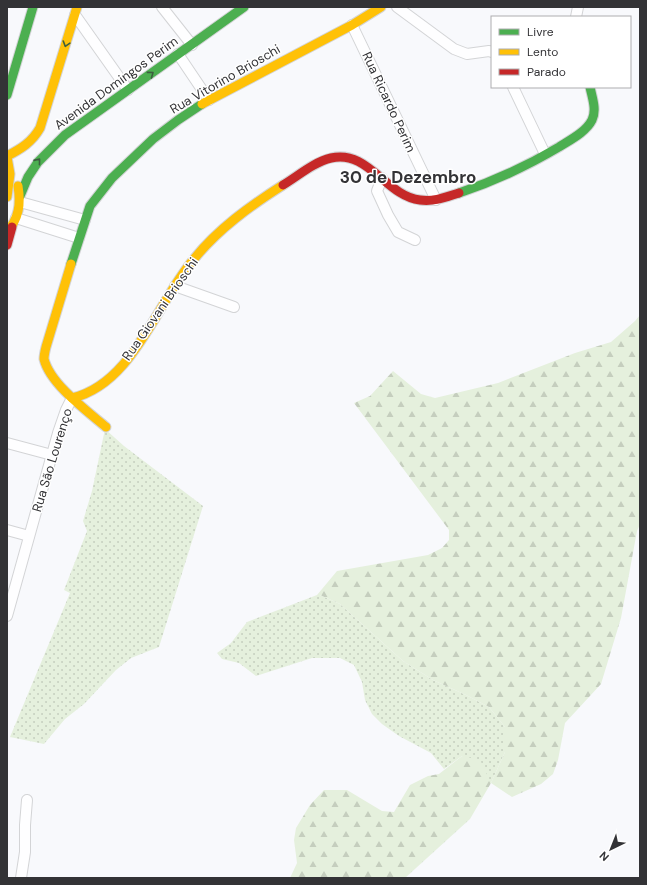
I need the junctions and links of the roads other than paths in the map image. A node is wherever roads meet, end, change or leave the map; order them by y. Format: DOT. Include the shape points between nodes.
graph roads {
  1 [pos="33,7"];
  2 [pos="162,7"];
  3 [pos="381,7"];
  4 [pos="397,7"];
  5 [pos="239,8"];
  6 [pos="76,11"];
  7 [pos="352,25"];
  8 [pos="192,45"];
  9 [pos="491,52"];
  10 [pos="178,54"];
  11 [pos="513,88"];
  12 [pos="590,88"];
  13 [pos="128,90"];
  14 [pos="7,94"];
  15 [pos="209,100"];
  16 [pos="44,117"];
  17 [pos="50,125"];
  18 [pos="545,154"];
  19 [pos="9,157"];
  20 [pos="382,178"];
  21 [pos="7,197"];
  22 [pos="20,199"];
  23 [pos="436,200"];
  24 [pos="85,220"];
  25 [pos="12,226"];
  26 [pos="79,238"];
  27 [pos="415,240"];
  28 [pos="7,245"];
  29 [pos="175,286"];
  30 [pos="234,307"];
  31 [pos="72,398"];
  32 [pos="106,427"];
  33 [pos="7,443"];
  34 [pos="52,455"];
  35 [pos="7,530"];
  36 [pos="29,536"];
  37 [pos="7,616"];
  38 [pos="27,800"];
  39 [pos="21,878"];
  1 -- 14 [label="main road"];
  2 -- 8 [label="street"];
  3 -- 7 [label="main road, Rua Vitorino Brioschi"];
  4 -- 9 [label="street" via="454,50 467,54"];
  5 -- 8 [label="main road, Avenida Domingos Perim"];
  6 -- 13 [label="street"];
  6 -- 16 [label="main road, one-way"];
  7 -- 15 [label="main road, Rua Vitorino Brioschi"];
  7 -- 23 [label="street, Rua Ricardo Perim"];
  8 -- 10 [label="main road, Avenida Domingos Perim"];
  13 -- 10 [label="main road, Avenida Domingos Perim, one-way"];
  10 -- 15 [label="street"];
  11 -- 18 [label="street"];
  12 -- 18 [label="main road, Rua Giovani Brioschi" via="594,112 589,126"];
  22 -- 13 [label="main road, Avenida Domingos Perim, one-way" via="33,167 62,133"];
  15 -- 24 [label="main road, Rua Vitorino Brioschi" via="178,120 131,159 99,194 90,206"];
  16 -- 17 [label="main road"];
  16 -- 19 [label="main road" via="34,138"];
  18 -- 23 [label="main road, Rua Giovani Brioschi" via="503,177"];
  19 -- 21 [label="main road" via="10,183"];
  19 -- 22 [label="main road"];
  20 -- 23 [label="main road, Rua Giovani Brioschi" via="407,197 426,201"];
  20 -- 27 [label="street" via="377,191 388,215 398,232"];
  20 -- 29 [label="main road, Rua Giovani Brioschi" via="349,157 330,158 313,166 231,222 181,274"];
  22 -- 24 [label="street"];
  22 -- 25 [label="main road, Avenida Domingos Perim"];
  24 -- 26 [label="main road, Rua Vitorino Brioschi"];
  25 -- 26 [label="street"];
  25 -- 28 [label="main road, Avenida Domingos Perim"];
  26 -- 31 [label="main road, Rua São Lourenço" via="44,358 52,375"];
  29 -- 30 [label="street"];
  29 -- 31 [label="main road, Rua Giovani Brioschi" via="141,340 108,379 90,393"];
  31 -- 32 [label="main road"];
  31 -- 34 [label="street, Rua São Lourenço"];
  33 -- 34 [label="street"];
  34 -- 36 [label="street, Rua São Lourenço"];
  35 -- 36 [label="street"];
  36 -- 37 [label="street, Rua São Lourenço"];
  38 -- 39 [label="street"];
}
